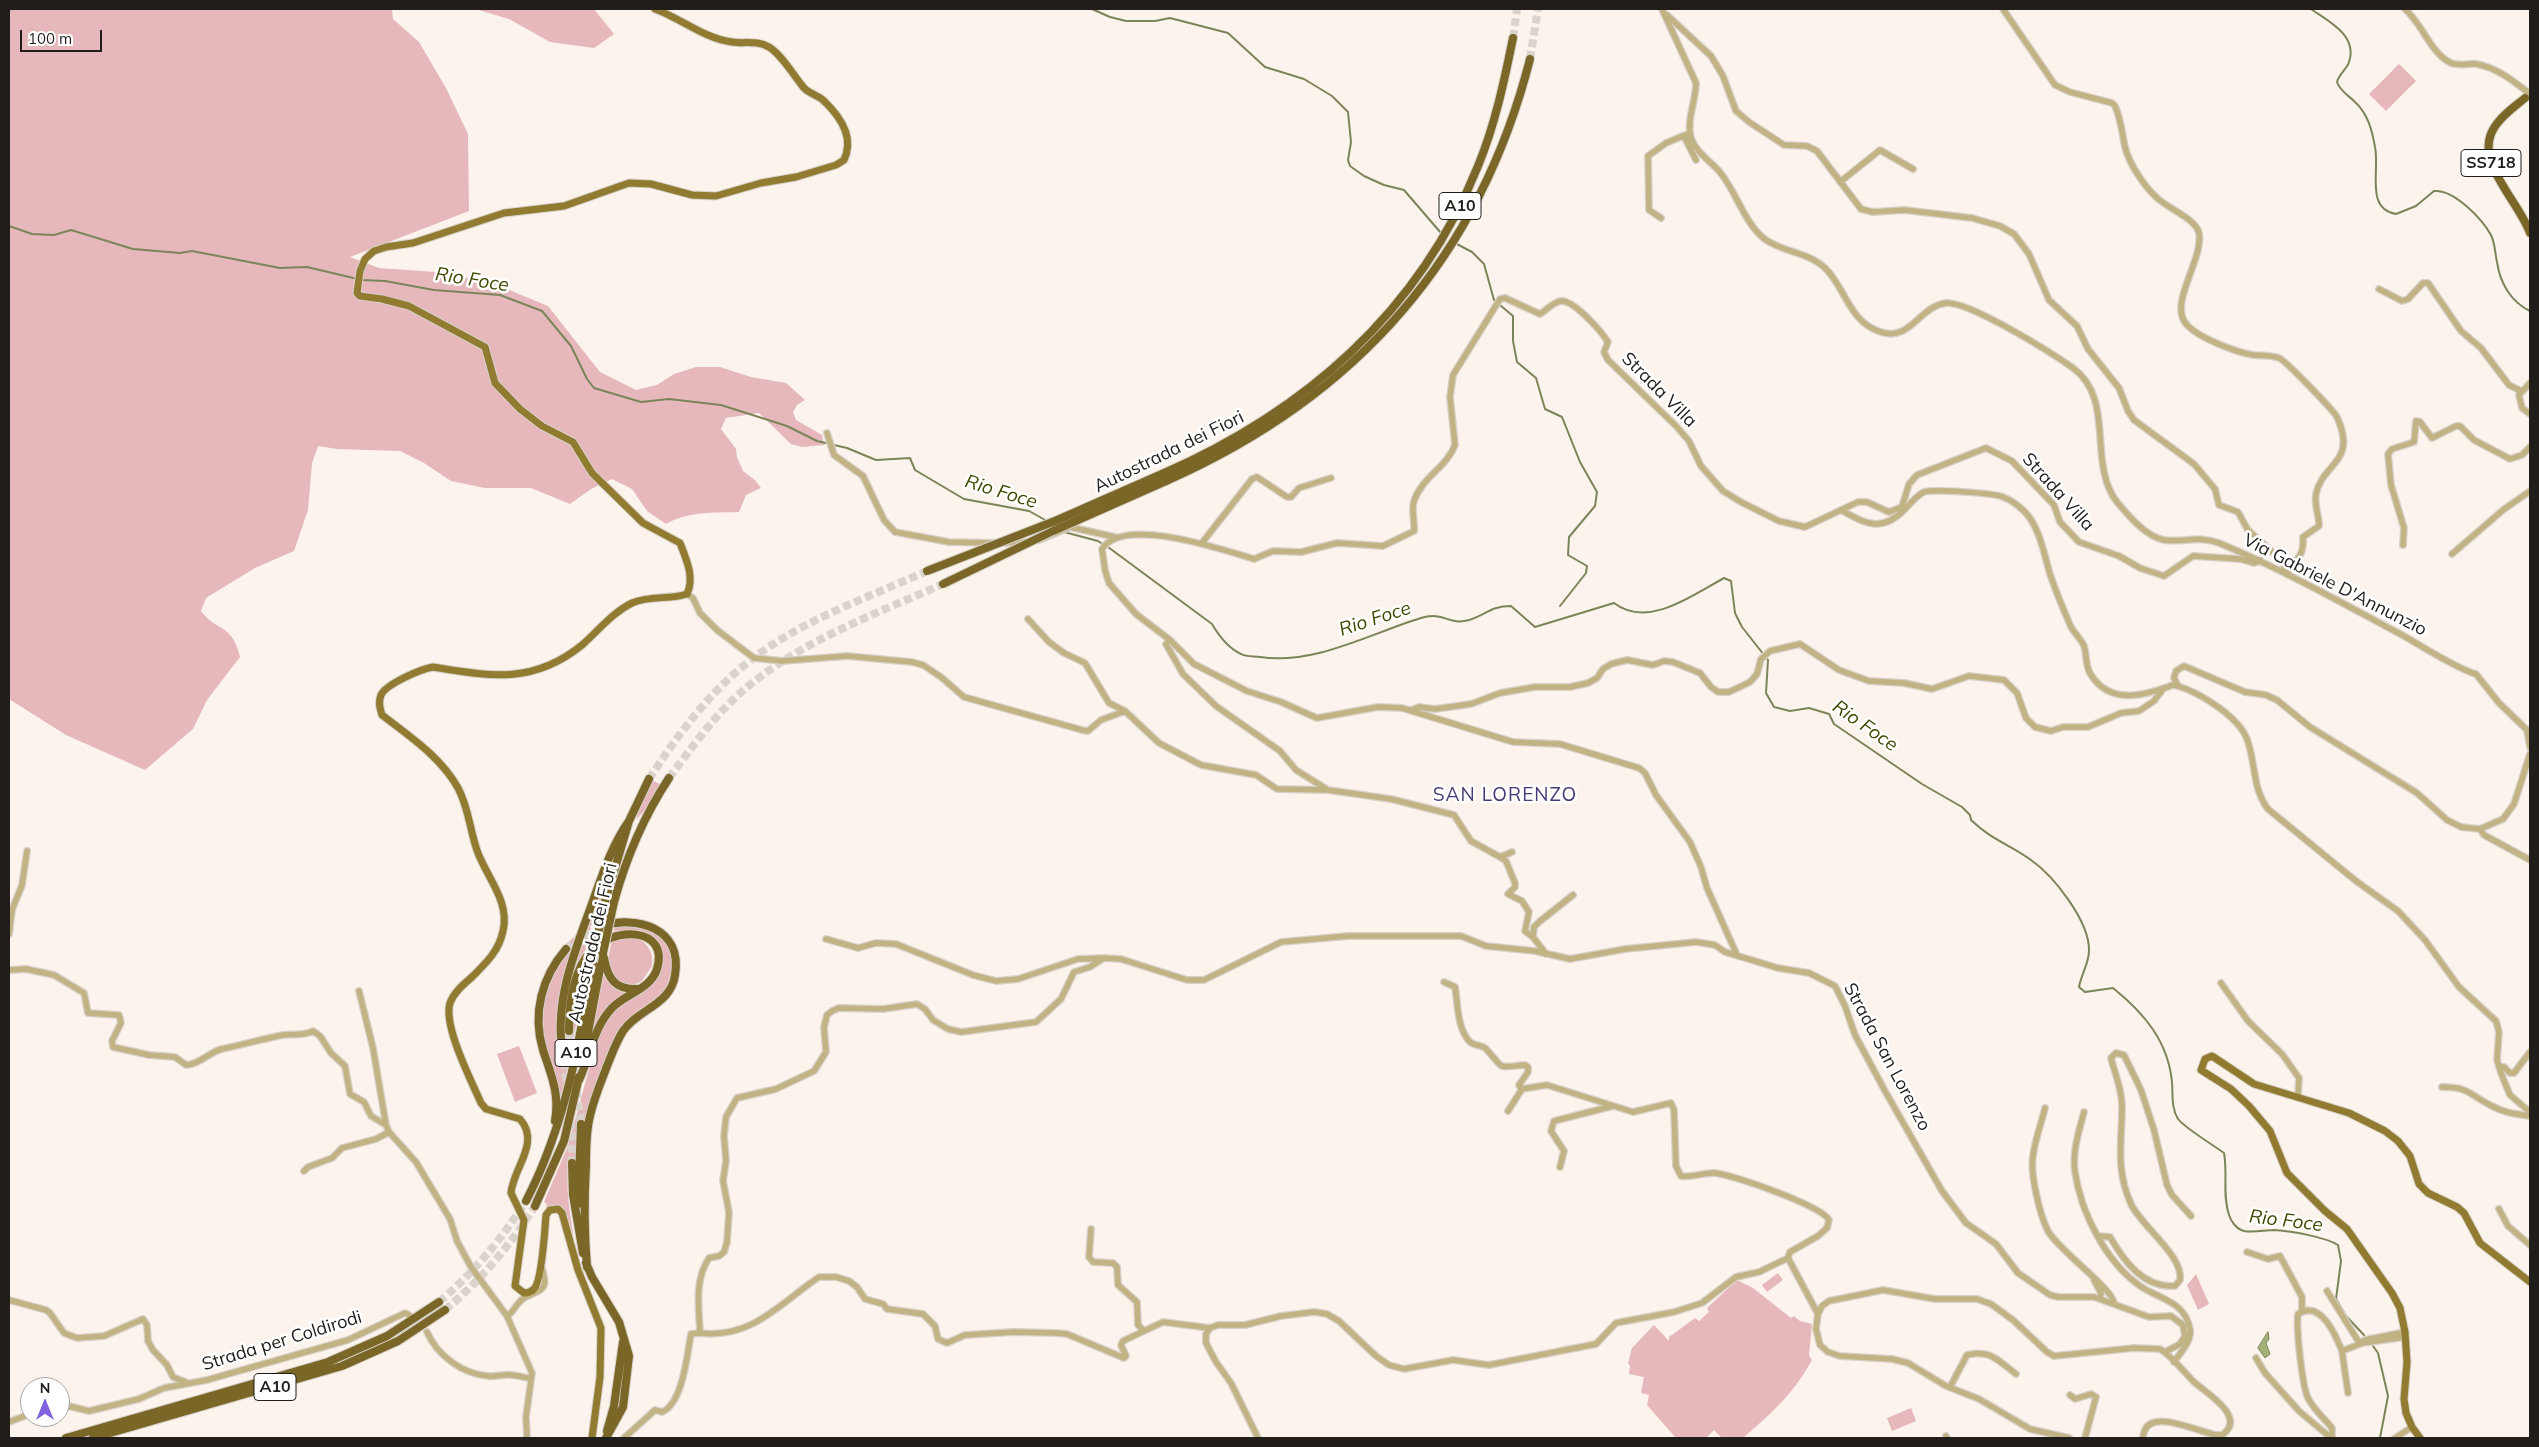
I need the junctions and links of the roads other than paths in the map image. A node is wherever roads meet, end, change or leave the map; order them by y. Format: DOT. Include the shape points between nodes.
graph roads {
  1 [pos="655,9"];
  2 [pos="2003,9"];
  3 [pos="2405,9"];
  4 [pos="1662,10"];
  5 [pos="1513,38"];
  6 [pos="1530,59"];
  7 [pos="2528,96"];
  8 [pos="1690,133"];
  9 [pos="1684,136"];
  10 [pos="1696,160"];
  11 [pos="1913,169"];
  12 [pos="1840,182"];
  13 [pos="1660,218"];
  14 [pos="2530,233"];
  15 [pos="2379,289"];
  16 [pos="1360,350"];
  17 [pos="2530,384"];
  18 [pos="2521,391"];
  19 [pos="2530,414"];
  20 [pos="827,433"];
  21 [pos="2530,447"];
  22 [pos="1164,478"];
  23 [pos="1331,478"];
  24 [pos="2530,491"];
  25 [pos="1902,509"];
  26 [pos="1841,510"];
  27 [pos="1115,538"];
  28 [pos="1202,543"];
  29 [pos="2403,545"];
  30 [pos="2452,554"];
  31 [pos="2260,560"];
  32 [pos="927,571"];
  33 [pos="2287,573"];
  34 [pos="943,584"];
  35 [pos="687,594"];
  36 [pos="1028,619"];
  37 [pos="1170,640"];
  38 [pos="2178,686"];
  39 [pos="2162,689"];
  40 [pos="1412,710"];
  41 [pos="1125,711"];
  42 [pos="2529,731"];
  43 [pos="2530,747"];
  44 [pos="2530,754"];
  45 [pos="669,778"];
  46 [pos="649,779"];
  47 [pos="1328,790"];
  48 [pos="629,820"];
  49 [pos="2480,829"];
  50 [pos="28,851"];
  51 [pos="1512,852"];
  52 [pos="1500,857"];
  53 [pos="2530,860"];
  54 [pos="1573,895"];
  55 [pos="9,934"];
  56 [pos="599,934"];
  57 [pos="1533,937"];
  58 [pos="826,939"];
  59 [pos="566,949"];
  60 [pos="603,953"];
  61 [pos="1546,954"];
  62 [pos="1737,955"];
  63 [pos="1104,958"];
  64 [pos="9,970"];
  65 [pos="1444,982"];
  66 [pos="2221,983"];
  67 [pos="638,989"];
  68 [pos="359,991"];
  69 [pos="569,1031"];
  70 [pos="2530,1052"];
  71 [pos="564,1061"];
  72 [pos="2499,1068"];
  73 [pos="579,1080"];
  74 [pos="2442,1087"];
  75 [pos="1522,1089"];
  76 [pos="2298,1097"];
  77 [pos="1614,1106"];
  78 [pos="2045,1108"];
  79 [pos="1508,1111"];
  80 [pos="2084,1112"];
  81 [pos="2530,1112"];
  82 [pos="2530,1116"];
  83 [pos="580,1124"];
  84 [pos="386,1125"];
  85 [pos="388,1132"];
  86 [pos="553,1143"];
  87 [pos="572,1163"];
  88 [pos="1560,1168"];
  89 [pos="304,1171"];
  90 [pos="526,1201"];
  91 [pos="535,1206"];
  92 [pos="2499,1209"];
  93 [pos="2191,1216"];
  94 [pos="578,1229"];
  95 [pos="1091,1229"];
  96 [pos="2099,1236"];
  97 [pos="2530,1245"];
  98 [pos="2247,1252"];
  99 [pos="1788,1258"];
  100 [pos="541,1265"];
  101 [pos="588,1267"];
  102 [pos="2093,1278"];
  103 [pos="2530,1282"];
  104 [pos="2327,1291"];
  105 [pos="2100,1299"];
  106 [pos="9,1300"];
  107 [pos="439,1302"];
  108 [pos="2114,1304"];
  109 [pos="445,1310"];
  110 [pos="2302,1311"];
  111 [pos="1818,1314"];
  112 [pos="409,1315"];
  113 [pos="507,1316"];
  114 [pos="1210,1328"];
  115 [pos="1144,1331"];
  116 [pos="427,1332"];
  117 [pos="700,1333"];
  118 [pos="2405,1334"];
  119 [pos="2362,1344"];
  120 [pos="2342,1351"];
  121 [pos="2166,1352"];
  122 [pos="2256,1358"];
  123 [pos="2174,1362"];
  124 [pos="2016,1374"];
  125 [pos="530,1378"];
  126 [pos="190,1384"];
  127 [pos="1950,1387"];
  128 [pos="2348,1393"];
  129 [pos="2070,1395"];
  130 [pos="70,1407"];
  131 [pos="2412,1427"];
  132 [pos="66,1438"];
  133 [pos="93,1438"];
  134 [pos="527,1438"];
  135 [pos="592,1438"];
  136 [pos="605,1438"];
  137 [pos="624,1438"];
  138 [pos="1258,1438"];
  139 [pos="2069,1438"];
  140 [pos="2085,1438"];
  141 [pos="2143,1438"];
  142 [pos="2332,1438"];
  143 [pos="2395,1438"];
  144 [pos="2420,1438"];
  1 -- 35 [label="main road" via="708,36 733,43 757,42 770,48 810,94 822,98 842,125 849,137 844,160 796,177 716,196 692,195 651,184 629,183 564,206 504,213 413,243 374,251 365,259 356,284 360,296 409,306 485,347 495,383 520,409 542,426 573,442 592,473 643,523 680,543 690,573 691,586"];
  2 -- 33 [label="street" via="2056,85 2070,92 2112,102 2128,154 2146,186 2163,204 2197,228 2199,240 2194,263 2180,304 2185,323 2193,331 2240,352 2281,359 2337,417 2342,428 2343,445 2337,463 2320,484 2316,495 2319,526 2303,536 2302,554"];
  3 -- 7 [label="street" via="2437,54 2452,64 2477,64 2507,76"];
  4 -- 8 [label="street" via="1696,83"];
  4 -- 12 [label="street" via="1711,56 1723,76 1736,111 1784,144 1807,146 1817,151"];
  5 -- 16 [label="highway, Autostrada dei Fiori / A10" via="1490,134 1466,196 1416,279"];
  6 -- 16 [label="highway, Autostrada dei Fiori / A10" via="1511,126 1479,200 1429,276"];
  7 -- 14 [label="highway, SS718" via="2494,126 2487,148 2493,166"];
  8 -- 9 [label="street"];
  8 -- 31 [label="street, Via Gabriele D'Annunzio" via="1694,144 1729,185 1756,230 1772,243 1811,257 1822,265 1831,274 1851,309 1868,326 1878,332 1898,332 1910,328 1934,306 1958,303 2047,352 2073,369 2087,384 2099,422 2104,476 2110,492 2125,511 2160,539 2198,538"];
  9 -- 10 [label="street"];
  9 -- 13 [label="street" via="1666,143 1648,156 1650,210"];
  11 -- 12 [label="street" via="1880,150"];
  12 -- 33 [label="street" via="1856,205 1873,212 1904,210 1964,216 2000,226 2014,234 2029,254 2049,300 2077,326 2088,349 2119,388 2134,420 2194,464 2215,489 2219,504 2238,512 2248,530 2281,560"];
  15 -- 18 [label="street" via="2402,301 2423,283 2428,283 2461,331 2481,348 2509,386"];
  16 -- 22 [label="highway, Autostrada dei Fiori / A10" via="1318,392 1273,425 1212,460"];
  17 -- 18 [label="street"];
  18 -- 19 [label="street" via="2521,404"];
  20 -- 27 [label="street" via="834,455 863,476 884,520 902,535 974,544 1026,542 1046,539 1070,526"];
  21 -- 29 [label="street" via="2522,455 2510,459 2474,440 2460,426 2432,438 2416,421 2414,442 2392,449 2388,454 2392,485 2404,528"];
  22 -- 32 [label="highway, Autostrada dei Fiori / A10, bridge"];
  22 -- 34 [label="highway, Autostrada dei Fiori / A10, bridge"];
  23 -- 28 [label="street" via="1299,488 1287,498 1257,477 1252,479"];
  24 -- 30 [label="street"];
  25 -- 26 [label="street, Strada Villa" via="1889,512 1858,502"];
  25 -- 26 [label="street" via="1887,523 1878,524"];
  25 -- 31 [label="street, Strada Villa" via="1909,484 1917,475 1986,448 2012,460 2054,505 2060,522 2079,542 2119,556 2140,568 2164,576 2193,556 2254,563"];
  25 -- 39 [label="street" via="1926,491 1939,490 1996,495 2015,504 2030,518 2036,530 2051,577 2072,628 2084,647 2090,674 2110,692 2127,696 2141,696"];
  26 -- 28 [label="street, Strada Villa" via="1805,527 1779,521 1732,497 1701,466 1689,441 1676,426 1608,360 1604,352 1608,342 1575,307 1563,301 1557,302 1540,314 1505,298 1500,299 1453,375 1450,397 1455,445 1420,486 1413,502 1414,532 1383,546 1338,543 1301,552 1273,551 1254,560"];
  27 -- 28 [label="street" via="1152,536"];
  27 -- 37 [label="street" via="1107,541 1102,549 1110,582 1136,614"];
  31 -- 33 [label="street, Via Gabriele D'Annunzio"];
  33 -- 42 [label="street, Via Gabriele D'Annunzio" via="2476,674"];
  35 -- 41 [label="street" via="717,630 754,658 782,661 847,656 912,662 942,677 964,697 1088,731 1101,720"];
  35 -- 100 [label="main road" via="640,600 629,605 573,652 545,666 499,676 433,667 423,669 385,690 380,699 382,715 423,746 458,788 478,854 503,905 503,932 496,951 454,994 448,1012 481,1103 486,1109 520,1119 528,1132 526,1151 511,1193 524,1220 514,1278 517,1289 524,1292 534,1289"];
  36 -- 41 [label="street" via="1049,642 1085,662 1109,703"];
  37 -- 40 [label="street" via="1185,657 1221,679 1317,718 1389,706"];
  37 -- 47 [label="street" via="1166,644 1183,674 1216,706 1280,751 1296,770"];
  38 -- 39 [label="street"];
  38 -- 49 [label="street" via="2174,678 2176,671 2184,666 2245,692 2266,695 2310,727 2418,793 2447,820 2461,827"];
  38 -- 72 [label="street" via="2214,704 2240,727 2247,738 2257,787 2268,809 2348,875 2398,911 2425,940 2459,987 2496,1021"];
  39 -- 40 [label="street" via="2154,701 2139,711 2122,713 2088,727 2064,727 2052,731 2035,727 2026,718 2017,693 2004,680 1969,676 1932,690 1904,683 1869,681 1839,670 1800,644 1770,651 1761,659 1757,674 1750,682 1729,692 1718,692 1700,673 1673,662 1653,665 1627,660 1611,664 1598,678 1588,683 1570,687 1535,687 1500,693 1471,704"];
  40 -- 62 [label="street" via="1513,742 1560,744 1645,772 1656,795 1690,842"];
  41 -- 47 [label="street" via="1159,743 1201,765 1256,775 1276,790"];
  42 -- 43 [label="street, Via Gabriele D'Annunzio"];
  44 -- 49 [label="street" via="2514,804 2503,819"];
  45 -- 60 [label="highway, Autostrada dei Fiori / A10, bridge" via="638,834 614,902"];
  46 -- 48 [label="highway, Autostrada dei Fiori / A10"];
  47 -- 52 [label="street" via="1391,799 1454,815 1471,841"];
  48 -- 56 [label="highway, Autostrada dei Fiori / A10, bridge"];
  48 -- 71 [label="highway" via="614,844 566,978 560,1015"];
  49 -- 53 [label="street" via="2484,835"];
  50 -- 55 [label="street"];
  51 -- 52 [label="street"];
  52 -- 57 [label="street" via="1506,861 1515,883 1508,894 1517,897 1529,912 1525,931"];
  54 -- 57 [label="street" via="1534,927"];
  56 -- 86 [label="highway, Autostrada dei Fiori / A10, bridge" via="571,1079"];
  56 -- 101 [label="highway" via="601,926 608,924 629,921 646,924 666,938 676,966 674,982 666,995 633,1019 623,1032 593,1103 588,1126 584,1200"];
  57 -- 61 [label="street"];
  58 -- 63 [label="street, Strada San Lorenzo" via="858,948 876,943 896,944 996,981 1018,979 1078,959"];
  59 -- 86 [label="highway" via="548,976 539,1010 541,1043 558,1098"];
  60 -- 67 [label="highway" via="606,972 612,981 620,987"];
  60 -- 73 [label="highway, Autostrada dei Fiori / A10"];
  61 -- 62 [label="street, Strada San Lorenzo" via="1570,959 1625,949 1696,942 1715,945"];
  61 -- 63 [label="street, Strada San Lorenzo" via="1486,946 1461,936 1332,937 1281,942 1217,975 1196,981"];
  62 -- 105 [label="street, Strada San Lorenzo" via="1778,968 1809,973 1836,986 1855,1035 1956,1212 1996,1244 2018,1273 2050,1295"];
  63 -- 117 [label="street" via="1074,972 1061,999 1036,1022 961,1032 933,1020 917,1004 832,1011 824,1027 826,1052 814,1070 776,1089 738,1098 726,1117 724,1136 726,1161 723,1181 730,1212 727,1242 724,1252 710,1258 703,1270 698,1297"];
  64 -- 84 [label="street" via="26,969 54,976 84,993 88,1013 119,1015 121,1023 111,1043 115,1048 175,1057 186,1065 256,1040 304,1036 313,1031 318,1033 331,1053 345,1066 350,1094 364,1102 371,1116"];
  65 -- 75 [label="street" via="1454,987 1462,1029 1471,1042 1487,1048 1500,1066 1528,1067 1519,1085"];
  66 -- 76 [label="street" via="2248,1021 2282,1054 2299,1078"];
  67 -- 69 [label="highway" via="649,982 656,971 657,952 650,942 640,935 628,933 603,940 591,950 580,968 571,1001"];
  67 -- 73 [label="highway" via="612,1007 601,1022"];
  68 -- 84 [label="street"];
  70 -- 72 [label="street" via="2514,1073 2504,1067"];
  72 -- 81 [label="street" via="2510,1095"];
  73 -- 91 [label="highway, Autostrada dei Fiori / A10" via="564,1141"];
  74 -- 82 [label="street" via="2461,1087 2507,1113"];
  75 -- 77 [label="street" via="1547,1085"];
  75 -- 79 [label="street"];
  76 -- 103 [label="main road" via="2359,1117 2398,1140 2410,1156 2419,1184 2428,1193 2464,1213 2480,1244"];
  76 -- 118 [label="main road" via="2254,1084 2212,1056 2201,1064 2206,1075 2239,1096 2270,1132 2287,1173 2354,1237 2400,1308"];
  77 -- 88 [label="street" via="1554,1121 1551,1131 1564,1151"];
  77 -- 99 [label="street" via="1633,1112 1666,1102 1673,1106 1676,1166 1681,1176 1714,1173 1734,1177 1813,1206 1827,1216 1827,1228 1790,1252"];
  78 -- 102 [label="street" via="2032,1164 2043,1215 2056,1243"];
  80 -- 96 [label="street" via="2075,1150 2075,1171 2080,1193"];
  83 -- 94 [label="highway"];
  84 -- 85 [label="street"];
  85 -- 89 [label="street" via="376,1139 342,1148 332,1158"];
  85 -- 113 [label="street" via="416,1162 450,1219 471,1267"];
  86 -- 90 [label="highway, Autostrada dei Fiori / A10"];
  87 -- 94 [label="highway"];
  92 -- 97 [label="street" via="2508,1226"];
  93 -- 96 [label="street" via="2172,1195 2139,1084 2124,1055 2116,1053 2111,1058 2122,1105 2119,1158 2128,1196 2138,1214 2174,1259 2180,1280 2174,1286 2150,1281 2133,1270 2110,1237"];
  94 -- 101 [label="highway"];
  95 -- 115 [label="street" via="1089,1257 1093,1262 1113,1262 1117,1267 1118,1285 1137,1302 1138,1325"];
  96 -- 123 [label="street" via="2122,1270 2141,1286 2171,1300 2188,1322 2190,1339"];
  98 -- 110 [label="street" via="2268,1259 2280,1256 2302,1297"];
  99 -- 111 [label="street"];
  99 -- 114 [label="street" via="1759,1272 1736,1277 1702,1303 1616,1323 1596,1344 1489,1365 1453,1360 1404,1369 1389,1365 1340,1321 1314,1312"];
  100 -- 113 [label="street" via="545,1278 541,1290 525,1298"];
  100 -- 135 [label="main road" via="546,1215 550,1210 558,1209 601,1328 600,1377"];
  101 -- 136 [label="highway" via="619,1322 629,1363 623,1408"];
  102 -- 105 [label="street" via="2101,1293"];
  102 -- 108 [label="street" via="2108,1290"];
  104 -- 119 [label="street"];
  105 -- 108 [label="street, Strada San Lorenzo"];
  106 -- 126 [label="street, Strada per Coldirodi" via="50,1313 64,1333 77,1338 104,1336 144,1319 153,1350 173,1377"];
  107 -- 132 [label="highway, A10" via="398,1330 328,1362"];
  108 -- 121 [label="street, Strada San Lorenzo" via="2149,1317 2177,1319 2183,1325 2185,1336 2180,1344"];
  109 -- 133 [label="highway, A10" via="398,1342 342,1366"];
  110 -- 120 [label="street" via="2325,1318"];
  110 -- 142 [label="street" via="2298,1314 2298,1322 2305,1389 2314,1409 2332,1428"];
  111 -- 121 [label="street" via="1829,1301 1883,1290 1935,1299 1972,1298 1991,1304 2054,1356 2134,1348 2156,1348"];
  111 -- 127 [label="street" via="1816,1335 1820,1346 1828,1352 1908,1363"];
  112 -- 126 [label="street, Strada per Coldirodi" via="404,1312 348,1340"];
  113 -- 125 [label="street" via="530,1368"];
  114 -- 115 [label="street" via="1163,1322"];
  114 -- 138 [label="street" via="1206,1343"];
  115 -- 117 [label="street" via="1123,1341 1124,1358 1067,1334 1056,1333 965,1335 947,1343 938,1340 935,1326 923,1314 888,1309 865,1299 849,1281 827,1276 819,1277 759,1321 741,1330"];
  116 -- 125 [label="street" via="437,1349 452,1363 486,1376"];
  117 -- 137 [label="street" via="691,1334 680,1390 672,1405 662,1412 655,1410"];
  118 -- 119 [label="street" via="2381,1335"];
  118 -- 131 [label="main road" via="2404,1399"];
  119 -- 120 [label="street"];
  120 -- 128 [label="street"];
  121 -- 123 [label="street"];
  122 -- 142 [label="street" via="2298,1412"];
  123 -- 141 [label="street" via="2223,1406 2229,1417 2228,1428 2222,1435 2216,1435 2158,1420 2148,1424"];
  124 -- 127 [label="street" via="1990,1354 1980,1352 1967,1355"];
  125 -- 134 [label="street"];
  126 -- 130 [label="street, Strada per Coldirodi" via="164,1388 140,1399 95,1411"];
  127 -- 139 [label="street" via="1979,1398 2030,1428"];
  129 -- 140 [label="street" via="2075,1399 2091,1394 2096,1397"];
  131 -- 143 [label="street"];
  131 -- 144 [label="main road"];
}
